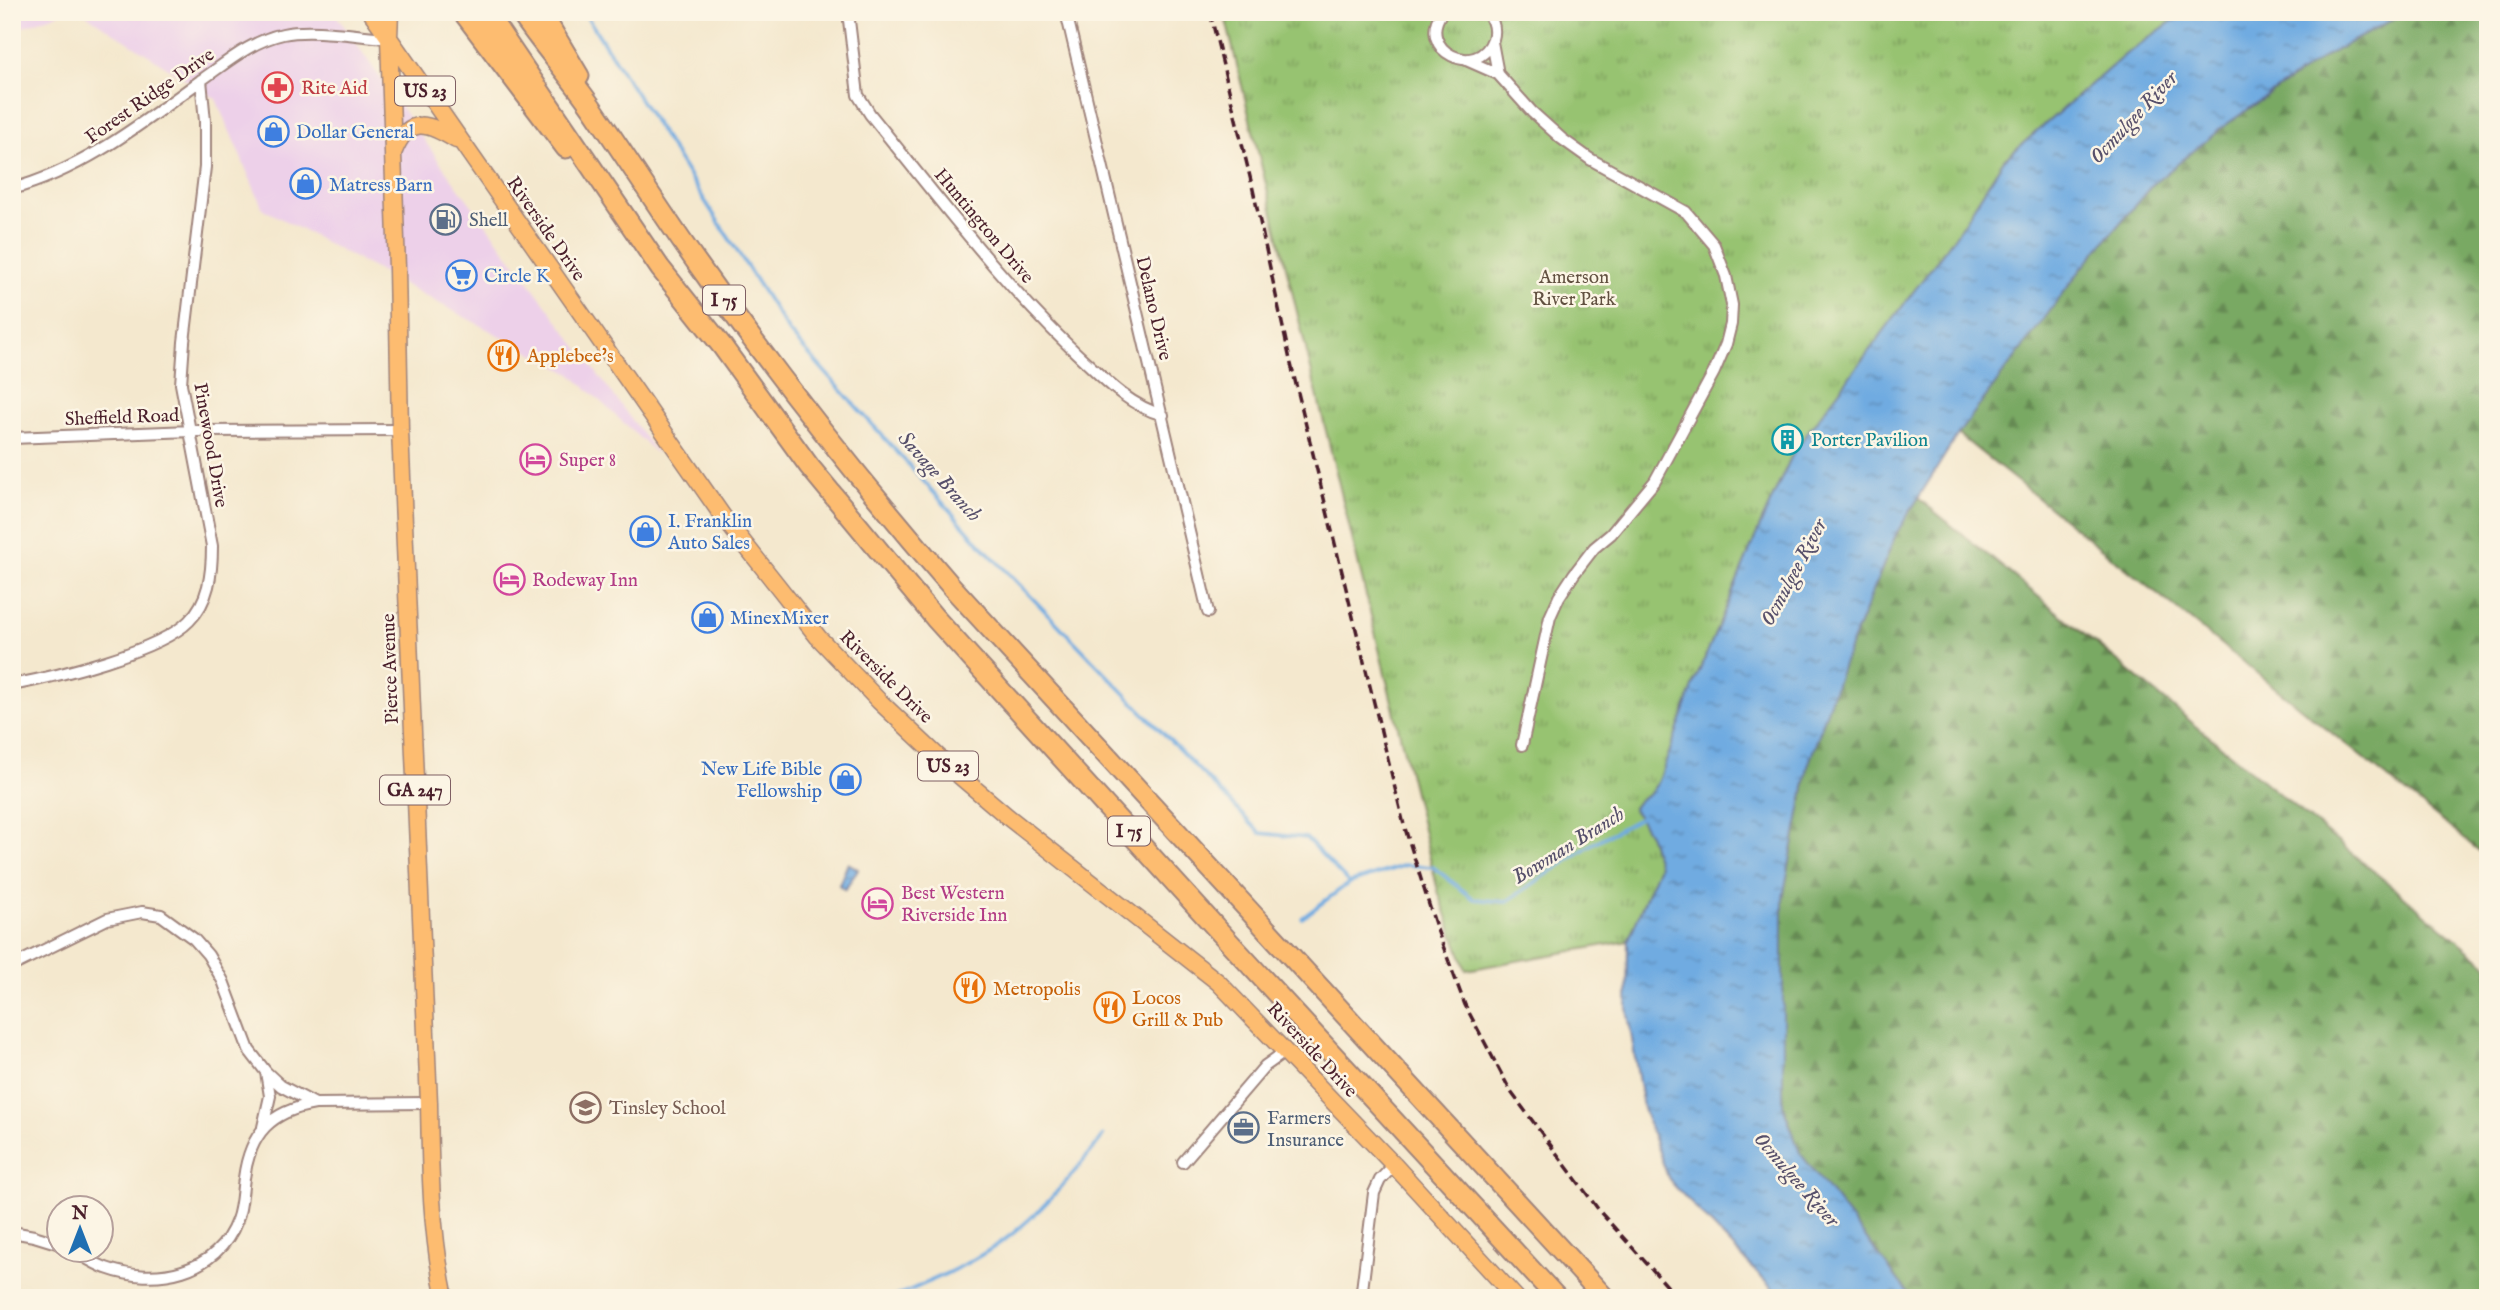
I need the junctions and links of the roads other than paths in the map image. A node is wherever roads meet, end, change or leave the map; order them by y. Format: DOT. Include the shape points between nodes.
graph roads {
  1 [pos="371,12"];
  2 [pos="390,12"];
  3 [pos="398,12"];
  4 [pos="463,12"];
  5 [pos="486,12"];
  6 [pos="520,12"];
  7 [pos="541,12"];
  8 [pos="848,12"];
  9 [pos="1066,12"];
  10 [pos="1431,12"];
  11 [pos="1442,12"];
  12 [pos="1488,12"];
  13 [pos="1499,12"];
  14 [pos="1494,25"];
  15 [pos="1436,29"];
  16 [pos="388,38"];
  17 [pos="1492,42"];
  18 [pos="1464,59"];
  19 [pos="1497,74"];
  20 [pos="201,80"];
  21 [pos="598,115"];
  22 [pos="462,144"];
  23 [pos="393,153"];
  24 [pos="12,189"];
  25 [pos="627,222"];
  26 [pos="1163,415"];
  27 [pos="400,430"];
  28 [pos="191,431"];
  29 [pos="12,438"];
  30 [pos="1208,612"];
  31 [pos="12,685"];
  32 [pos="1522,745"];
  33 [pos="12,966"];
  34 [pos="1286,1051"];
  35 [pos="266,1072"];
  36 [pos="429,1103"];
  37 [pos="315,1104"];
  38 [pos="262,1129"];
  39 [pos="1183,1162"];
  40 [pos="1394,1165"];
  41 [pos="12,1232"];
  42 [pos="46,1240"];
  43 [pos="96,1264"];
  44 [pos="445,1298"];
  45 [pos="1361,1298"];
  46 [pos="1516,1298"];
  47 [pos="1557,1298"];
  48 [pos="1605,1298"];
  1 -- 16 [label="main road, Riverside Drive / US 23"];
  2 -- 16 [label="main road, Pierce Avenue / GA 247"];
  3 -- 16 [label="main road, Pierce Avenue / GA 247"];
  4 -- 25 [label="highway"];
  5 -- 25 [label="highway, I 75"];
  6 -- 21 [label="highway, I 75"];
  7 -- 21 [label="highway"];
  8 -- 26 [label="street, Huntington Drive" via="858,95 870,114 1007,281 1063,341 1144,410"];
  9 -- 26 [label="street, Delano Drive"];
  10 -- 15 [label="street"];
  11 -- 15 [label="street"];
  12 -- 14 [label="street"];
  13 -- 14 [label="street"];
  14 -- 17 [label="street"];
  15 -- 18 [label="street" via="1443,50"];
  16 -- 20 [label="street, Forest Ridge Drive" via="300,32 281,35 247,49"];
  16 -- 22 [label="main road, Riverside Drive / US 23"];
  16 -- 23 [label="main road, Pierce Avenue / GA 247"];
  17 -- 18 [label="street" via="1475,58"];
  17 -- 19 [label="street"];
  18 -- 19 [label="street"];
  19 -- 32 [label="street" via="1562,139 1686,212 1714,244 1732,305 1726,344 1714,372 1655,481 1594,548 1559,597 1550,617"];
  20 -- 24 [label="street, Forest Ridge Drive" via="85,160"];
  20 -- 28 [label="street, Pinewood Drive" via="205,167 181,384"];
  21 -- 48 [label="highway, I 75" via="697,264 881,505"];
  22 -- 23 [label="main road" via="434,127 418,125 404,132"];
  22 -- 34 [label="main road, Riverside Drive / US 23" via="724,518 818,637 948,766 1198,965"];
  23 -- 27 [label="main road, Pierce Avenue / GA 247"];
  25 -- 47 [label="highway, I 75" via="809,466 935,618"];
  26 -- 30 [label="street, Delano Drive"];
  27 -- 28 [label="street, Sheffield Road"];
  27 -- 36 [label="main road, Pierce Avenue / GA 247"];
  28 -- 29 [label="street, Sheffield Road"];
  28 -- 31 [label="street, Pinewood Drive" via="212,546 212,571 207,593 190,621 141,649"];
  33 -- 35 [label="street" via="107,919 142,912 161,915 208,955 249,1050"];
  34 -- 39 [label="street" via="1263,1069"];
  34 -- 40 [label="main road, Riverside Drive / US 23"];
  35 -- 37 [label="street" via="281,1086"];
  35 -- 38 [label="street" via="270,1096"];
  36 -- 37 [label="street"];
  36 -- 44 [label="main road, Pierce Avenue / GA 247" via="433,1216"];
  37 -- 38 [label="street" via="290,1110"];
  38 -- 43 [label="street" via="247,1157 234,1226 208,1260 187,1271 149,1276"];
  40 -- 45 [label="street" via="1374,1193"];
  40 -- 46 [label="main road, Riverside Drive / US 23"];
  41 -- 42 [label="street"];
}
